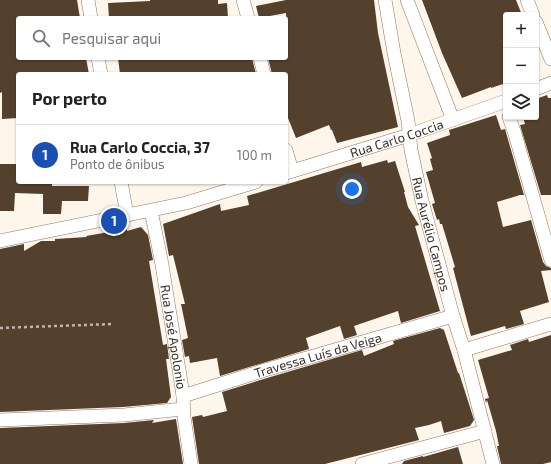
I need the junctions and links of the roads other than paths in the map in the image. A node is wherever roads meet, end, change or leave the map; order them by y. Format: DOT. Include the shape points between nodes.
graph roads {
  1 [pos="88,0"];
  2 [pos="243,0"];
  3 [pos="385,0"];
  4 [pos="406,0"];
  5 [pos="527,0"];
  6 [pos="532,12"];
  7 [pos="91,16"];
  8 [pos="247,16"];
  9 [pos="539,29"];
  10 [pos="551,59"];
  11 [pos="98,60"];
  12 [pos="260,60"];
  13 [pos="101,72"];
  14 [pos="264,72"];
  15 [pos="551,83"];
  16 [pos="539,88"];
  17 [pos="503,105"];
  18 [pos="453,120"];
  19 [pos="510,120"];
  20 [pos="409,135"];
  21 [pos="289,172"];
  22 [pos="121,184"];
  23 [pos="249,184"];
  24 [pos="151,211"];
  25 [pos="127,216"];
  26 [pos="0,241"];
  27 [pos="551,260"];
  28 [pos="453,316"];
  29 [pos="551,324"];
  30 [pos="464,350"];
  31 [pos="183,396"];
  32 [pos="183,409"];
  33 [pos="0,420"];
  34 [pos="485,432"];
  35 [pos="389,461"];
  36 [pos="191,464"];
  37 [pos="362,464"];
  38 [pos="493,464"];
  1 -- 7 [label="street"];
  2 -- 8 [label="street"];
  3 -- 20 [label="street, Rua Aurélio Campos"];
  4 -- 18 [label="street"];
  5 -- 6 [label="street"];
  9 -- 10 [label="street"];
  11 -- 13 [label="street"];
  12 -- 14 [label="street"];
  15 -- 16 [label="street"];
  17 -- 18 [label="street, Rua Carlo Coccia"];
  18 -- 20 [label="street, Rua Carlo Coccia"];
  19 -- 27 [label="street"];
  20 -- 21 [label="street, Rua Carlo Coccia"];
  20 -- 28 [label="street, Rua Aurélio Campos" via="422,201"];
  22 -- 25 [label="street"];
  23 -- 24 [label="street"];
  24 -- 25 [label="street"];
  24 -- 31 [label="street, Rua José Apolonio"];
  25 -- 26 [label="street"];
  28 -- 30 [label="street, Rua Aurélio Campos"];
  28 -- 31 [label="street, Travessa Luís da Veiga"];
  29 -- 30 [label="street"];
  30 -- 34 [label="street, Rua Aurélio Campos"];
  31 -- 32 [label="street, Rua José Apolonio"];
  32 -- 33 [label="street" via="124,415"];
  32 -- 36 [label="street, Rua José Apolonio"];
  34 -- 35 [label="street"];
  34 -- 38 [label="street, Rua Aurélio Campos"];
  35 -- 37 [label="street"];
}
